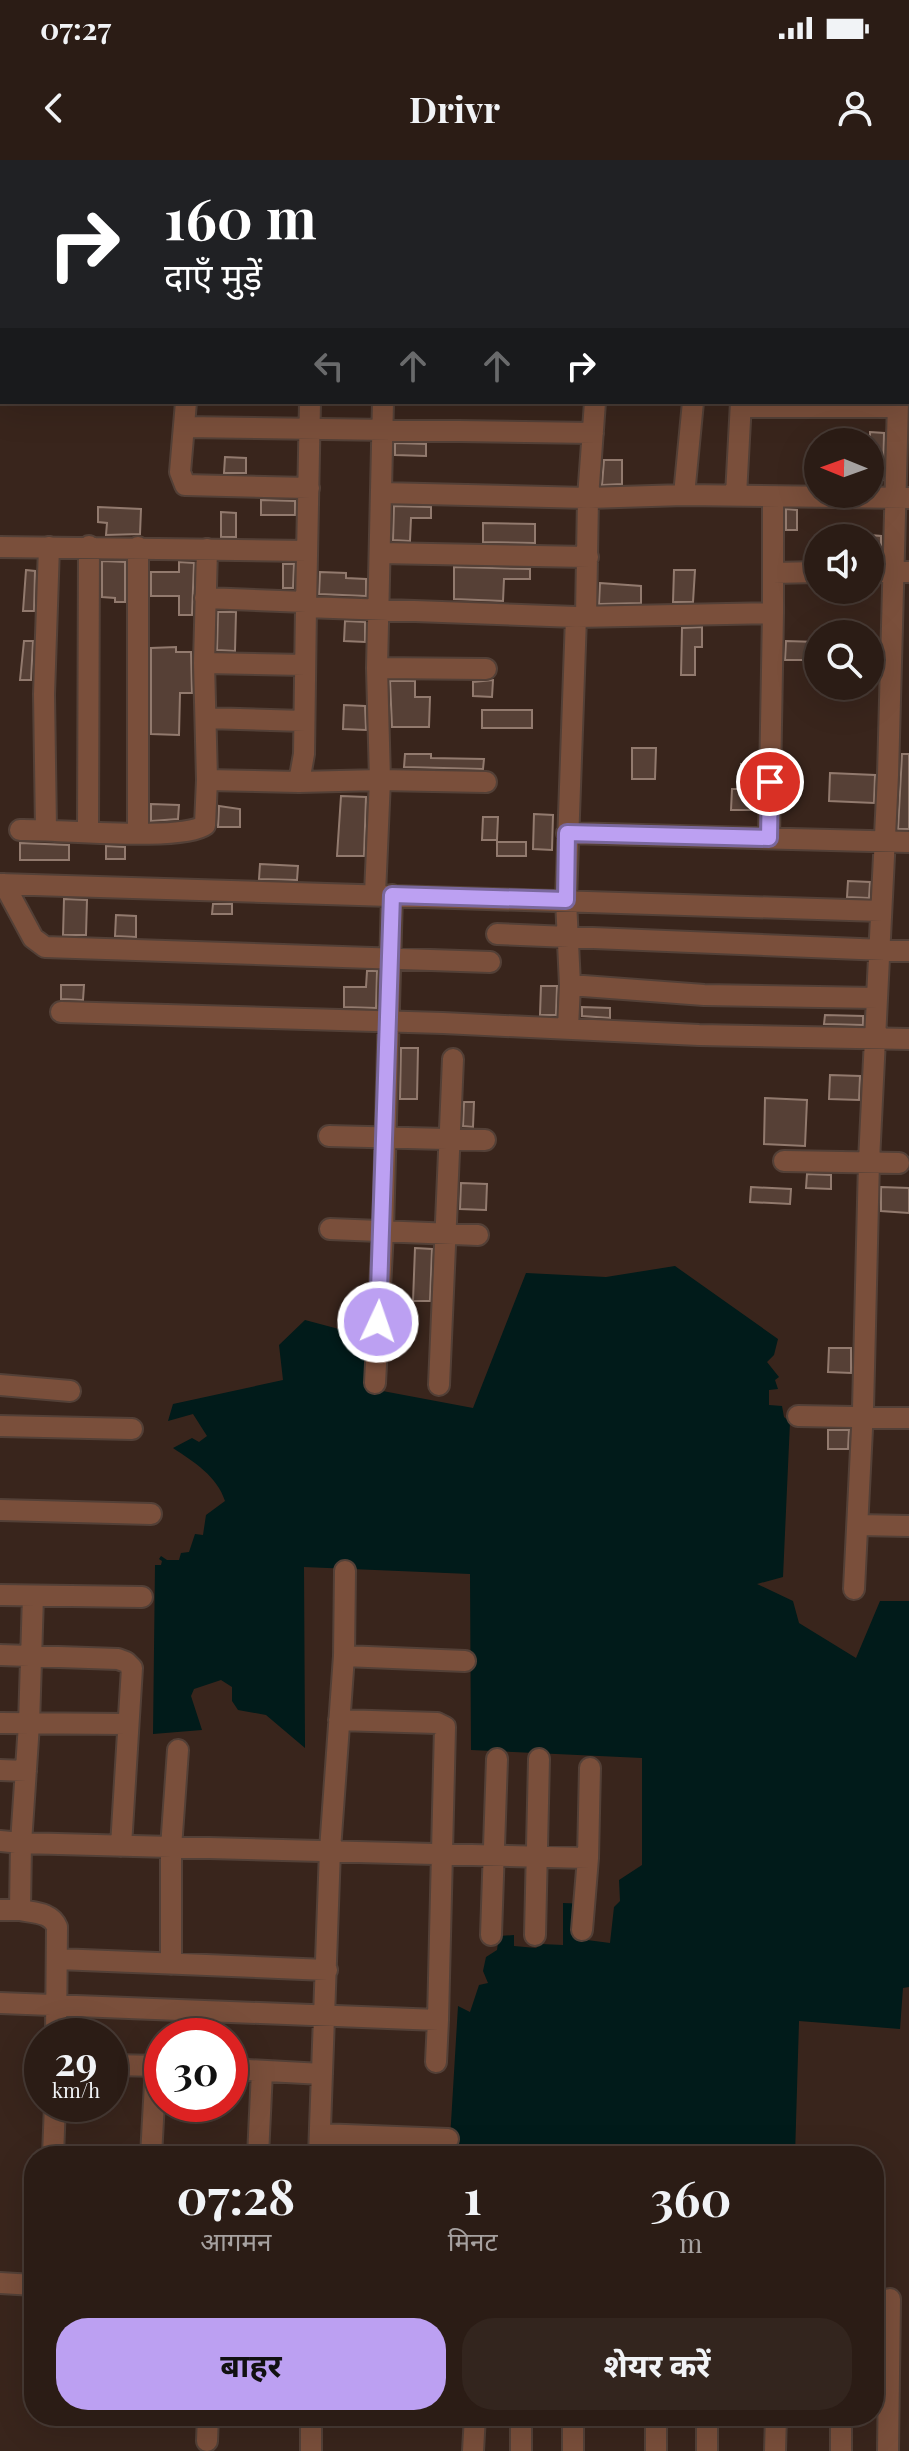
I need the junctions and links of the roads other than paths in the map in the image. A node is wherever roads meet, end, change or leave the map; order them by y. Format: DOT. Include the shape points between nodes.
graph roads {
  1 [pos="186,404"];
  2 [pos="310,404"];
  3 [pos="383,404"];
  4 [pos="595,404"];
  5 [pos="693,404"];
  6 [pos="741,404"];
  7 [pos="898,404"];
  8 [pos="184,427"];
  9 [pos="310,427"];
  10 [pos="382,430"];
  11 [pos="593,433"];
  12 [pos="903,433"];
  13 [pos="309,488"];
  14 [pos="381,493"];
  15 [pos="684,495"];
  16 [pos="736,495"];
  17 [pos="773,497"];
  18 [pos="588,498"];
  19 [pos="902,498"];
  20 [pos="89,546"];
  21 [pos="0,547"];
  22 [pos="49,547"];
  23 [pos="138,547"];
  24 [pos="207,549"];
  25 [pos="307,551"];
  26 [pos="380,553"];
  27 [pos="588,557"];
  28 [pos="804,572"];
  29 [pos="901,572"];
  30 [pos="773,573"];
  31 [pos="205,598"];
  32 [pos="306,605"];
  33 [pos="379,610"];
  34 [pos="773,613"];
  35 [pos="581,616"];
  36 [pos="204,663"];
  37 [pos="305,665"];
  38 [pos="377,668"];
  39 [pos="486,669"];
  40 [pos="206,718"];
  41 [pos="304,721"];
  42 [pos="888,775"];
  43 [pos="909,775"];
  44 [pos="207,780"];
  45 [pos="380,780"];
  46 [pos="299,782"];
  47 [pos="486,782"];
  48 [pos="46,829"];
  49 [pos="20,830"];
  50 [pos="88,831"];
  51 [pos="138,832"];
  52 [pos="567,833"];
  53 [pos="769,838"];
  54 [pos="884,841"];
  55 [pos="909,842"];
  56 [pos="2,884"];
  57 [pos="383,894"];
  58 [pos="566,900"];
  59 [pos="881,911"];
  60 [pos="497,934"];
  61 [pos="566,938"];
  62 [pos="879,950"];
  63 [pos="909,951"];
  64 [pos="390,958"];
  65 [pos="490,962"];
  66 [pos="570,985"];
  67 [pos="876,998"];
  68 [pos="61,1012"];
  69 [pos="388,1021"];
  70 [pos="568,1028"];
  71 [pos="874,1038"];
  72 [pos="909,1039"];
  73 [pos="453,1059"];
  74 [pos="329,1136"];
  75 [pos="385,1138"];
  76 [pos="450,1139"];
  77 [pos="485,1140"];
  78 [pos="784,1161"];
  79 [pos="869,1161"];
  80 [pos="899,1163"];
  81 [pos="330,1229"];
  82 [pos="383,1231"];
  83 [pos="446,1234"];
  84 [pos="478,1235"];
  85 [pos="375,1383"];
  86 [pos="0,1385"];
  87 [pos="439,1385"];
  88 [pos="70,1391"];
  89 [pos="798,1416"];
  90 [pos="862,1416"];
  91 [pos="909,1418"];
  92 [pos="0,1426"];
  93 [pos="132,1429"];
  94 [pos="0,1510"];
  95 [pos="151,1514"];
  96 [pos="858,1525"];
  97 [pos="909,1526"];
  98 [pos="345,1571"];
  99 [pos="854,1589"];
  100 [pos="0,1595"];
  101 [pos="33,1596"];
  102 [pos="142,1597"];
  103 [pos="0,1655"];
  104 [pos="31,1655"];
  105 [pos="344,1656"];
  106 [pos="465,1661"];
  107 [pos="339,1720"];
  108 [pos="0,1723"];
  109 [pos="29,1724"];
  110 [pos="128,1724"];
  111 [pos="178,1750"];
  112 [pos="497,1759"];
  113 [pos="539,1759"];
  114 [pos="590,1768"];
  115 [pos="0,1770"];
  116 [pos="26,1771"];
  117 [pos="0,1841"];
  118 [pos="21,1843"];
  119 [pos="121,1846"];
  120 [pos="171,1848"];
  121 [pos="330,1850"];
  122 [pos="444,1853"];
  123 [pos="495,1855"];
  124 [pos="538,1856"];
  125 [pos="588,1858"];
  126 [pos="10,1910"];
  127 [pos="582,1930"];
  128 [pos="491,1935"];
  129 [pos="535,1935"];
  130 [pos="58,1959"];
  131 [pos="171,1964"];
  132 [pos="327,1970"];
  133 [pos="0,2003"];
  134 [pos="57,2004"];
  135 [pos="325,2016"];
  136 [pos="57,2018"];
  137 [pos="438,2020"];
  138 [pos="436,2062"];
  139 [pos="248,2070"];
  140 [pos="262,2071"];
  141 [pos="322,2074"];
  142 [pos="54,2122"];
  143 [pos="154,2122"];
  144 [pos="320,2134"];
  145 [pos="448,2139"];
  146 [pos="53,2146"];
  147 [pos="152,2146"];
  148 [pos="258,2146"];
  149 [pos="319,2146"];
  150 [pos="0,2283"];
  151 [pos="24,2284"];
  152 [pos="890,2299"];
  153 [pos="208,2426"];
  154 [pos="311,2426"];
  155 [pos="474,2426"];
  156 [pos="521,2426"];
  157 [pos="573,2426"];
  158 [pos="656,2426"];
  159 [pos="707,2426"];
  160 [pos="776,2426"];
  161 [pos="841,2426"];
  162 [pos="207,2441"];
  163 [pos="311,2451"];
  164 [pos="473,2451"];
  165 [pos="521,2451"];
  166 [pos="573,2451"];
  167 [pos="656,2451"];
  168 [pos="707,2451"];
  169 [pos="775,2451"];
  170 [pos="841,2451"];
  171 [pos="888,2451"];
  1 -- 8 [label="street"];
  2 -- 9 [label="street"];
  3 -- 10 [label="street"];
  4 -- 11 [label="street"];
  5 -- 15 [label="street"];
  6 -- 7 [label="street"];
  6 -- 16 [label="street"];
  7 -- 12 [label="street"];
  8 -- 9 [label="street"];
  8 -- 13 [label="street" via="180,472 185,485"];
  9 -- 10 [label="street"];
  9 -- 13 [label="street"];
  10 -- 11 [label="street"];
  10 -- 14 [label="street"];
  11 -- 18 [label="street"];
  12 -- 19 [label="street"];
  13 -- 25 [label="street"];
  14 -- 18 [label="street"];
  14 -- 26 [label="street"];
  15 -- 16 [label="street"];
  15 -- 18 [label="street"];
  16 -- 17 [label="street"];
  17 -- 19 [label="street"];
  17 -- 30 [label="street"];
  18 -- 27 [label="street"];
  19 -- 29 [label="street"];
  20 -- 22 [label="street"];
  20 -- 23 [label="street"];
  20 -- 50 [label="street"];
  21 -- 22 [label="street"];
  22 -- 48 [label="street"];
  23 -- 24 [label="street"];
  23 -- 51 [label="street"];
  24 -- 25 [label="street"];
  24 -- 31 [label="street"];
  25 -- 32 [label="street"];
  26 -- 27 [label="street"];
  26 -- 33 [label="street"];
  27 -- 35 [label="street"];
  28 -- 30 [label="street"];
  29 -- 42 [label="street"];
  30 -- 34 [label="street"];
  31 -- 32 [label="street"];
  31 -- 36 [label="street"];
  32 -- 33 [label="street"];
  32 -- 37 [label="street"];
  33 -- 35 [label="street"];
  33 -- 38 [label="street"];
  34 -- 35 [label="street"];
  34 -- 53 [label="street"];
  35 -- 52 [label="street"];
  36 -- 37 [label="street"];
  36 -- 40 [label="street"];
  37 -- 41 [label="street"];
  38 -- 39 [label="street"];
  38 -- 45 [label="street"];
  40 -- 41 [label="street"];
  40 -- 44 [label="street"];
  41 -- 46 [label="street"];
  42 -- 43 [label="street"];
  42 -- 54 [label="street"];
  44 -- 46 [label="street"];
  44 -- 51 [label="street" via="201,828"];
  45 -- 46 [label="street"];
  45 -- 47 [label="street"];
  45 -- 57 [label="street"];
  48 -- 49 [label="street"];
  48 -- 50 [label="street"];
  50 -- 51 [label="street"];
  52 -- 53 [label="street"];
  52 -- 58 [label="street"];
  53 -- 54 [label="street"];
  54 -- 55 [label="street"];
  54 -- 59 [label="street"];
  56 -- 57 [label="street"];
  56 -- 64 [label="street" via="33,938 45,947"];
  57 -- 58 [label="street"];
  57 -- 64 [label="street"];
  58 -- 59 [label="street"];
  58 -- 61 [label="street"];
  59 -- 62 [label="street"];
  60 -- 61 [label="street"];
  61 -- 62 [label="street"];
  61 -- 66 [label="street"];
  62 -- 63 [label="street"];
  62 -- 67 [label="street"];
  64 -- 65 [label="street"];
  64 -- 69 [label="street"];
  66 -- 67 [label="street" via="704,995"];
  66 -- 70 [label="street"];
  67 -- 71 [label="street"];
  68 -- 69 [label="street"];
  69 -- 70 [label="street"];
  69 -- 75 [label="street"];
  70 -- 71 [label="street"];
  71 -- 72 [label="street"];
  71 -- 79 [label="street"];
  73 -- 76 [label="street"];
  74 -- 75 [label="street"];
  75 -- 76 [label="street"];
  75 -- 82 [label="street"];
  76 -- 77 [label="street"];
  76 -- 83 [label="street"];
  78 -- 79 [label="street"];
  79 -- 80 [label="street"];
  79 -- 90 [label="street"];
  81 -- 82 [label="street"];
  82 -- 83 [label="street"];
  82 -- 85 [label="street"];
  83 -- 84 [label="street"];
  83 -- 87 [label="street"];
  86 -- 88 [label="street"];
  89 -- 90 [label="street"];
  90 -- 91 [label="street"];
  90 -- 96 [label="street"];
  92 -- 93 [label="street"];
  94 -- 95 [label="street"];
  96 -- 97 [label="street"];
  96 -- 99 [label="street"];
  98 -- 105 [label="street"];
  100 -- 101 [label="street"];
  101 -- 102 [label="street"];
  101 -- 104 [label="street"];
  103 -- 104 [label="street"];
  104 -- 109 [label="street"];
  104 -- 110 [label="street" via="126,1662 132,1668"];
  105 -- 106 [label="street"];
  105 -- 107 [label="street"];
  107 -- 121 [label="street"];
  107 -- 122 [label="street" via="445,1727"];
  108 -- 109 [label="street"];
  109 -- 110 [label="street"];
  109 -- 116 [label="street"];
  110 -- 119 [label="street"];
  111 -- 120 [label="street"];
  112 -- 123 [label="street"];
  113 -- 124 [label="street"];
  114 -- 125 [label="street"];
  115 -- 116 [label="street"];
  116 -- 118 [label="street"];
  117 -- 118 [label="street"];
  118 -- 119 [label="street"];
  118 -- 126 [label="street"];
  119 -- 120 [label="street"];
  120 -- 121 [label="street"];
  120 -- 131 [label="street"];
  121 -- 122 [label="street"];
  121 -- 132 [label="street"];
  122 -- 123 [label="street"];
  122 -- 137 [label="street"];
  123 -- 124 [label="street"];
  123 -- 128 [label="street"];
  124 -- 125 [label="street"];
  124 -- 129 [label="street"];
  125 -- 127 [label="street"];
  126 -- 130 [label="street" via="54,1919"];
  130 -- 131 [label="street"];
  130 -- 134 [label="street"];
  131 -- 132 [label="street"];
  132 -- 135 [label="street"];
  133 -- 134 [label="street"];
  134 -- 135 [label="street"];
  134 -- 136 [label="street"];
  135 -- 137 [label="street"];
  135 -- 141 [label="street"];
  137 -- 138 [label="street"];
  139 -- 140 [label="street"];
  140 -- 141 [label="street"];
  140 -- 148 [label="street"];
  141 -- 144 [label="street"];
  142 -- 146 [label="street"];
  143 -- 147 [label="street"];
  144 -- 145 [label="street"];
  144 -- 149 [label="street"];
  150 -- 151 [label="street"];
  152 -- 171 [label="street"];
  153 -- 162 [label="street"];
  154 -- 163 [label="street"];
  155 -- 164 [label="street"];
  156 -- 165 [label="street"];
  157 -- 166 [label="street"];
  158 -- 167 [label="street"];
  159 -- 168 [label="street"];
  160 -- 169 [label="street"];
  161 -- 170 [label="street"];
}
